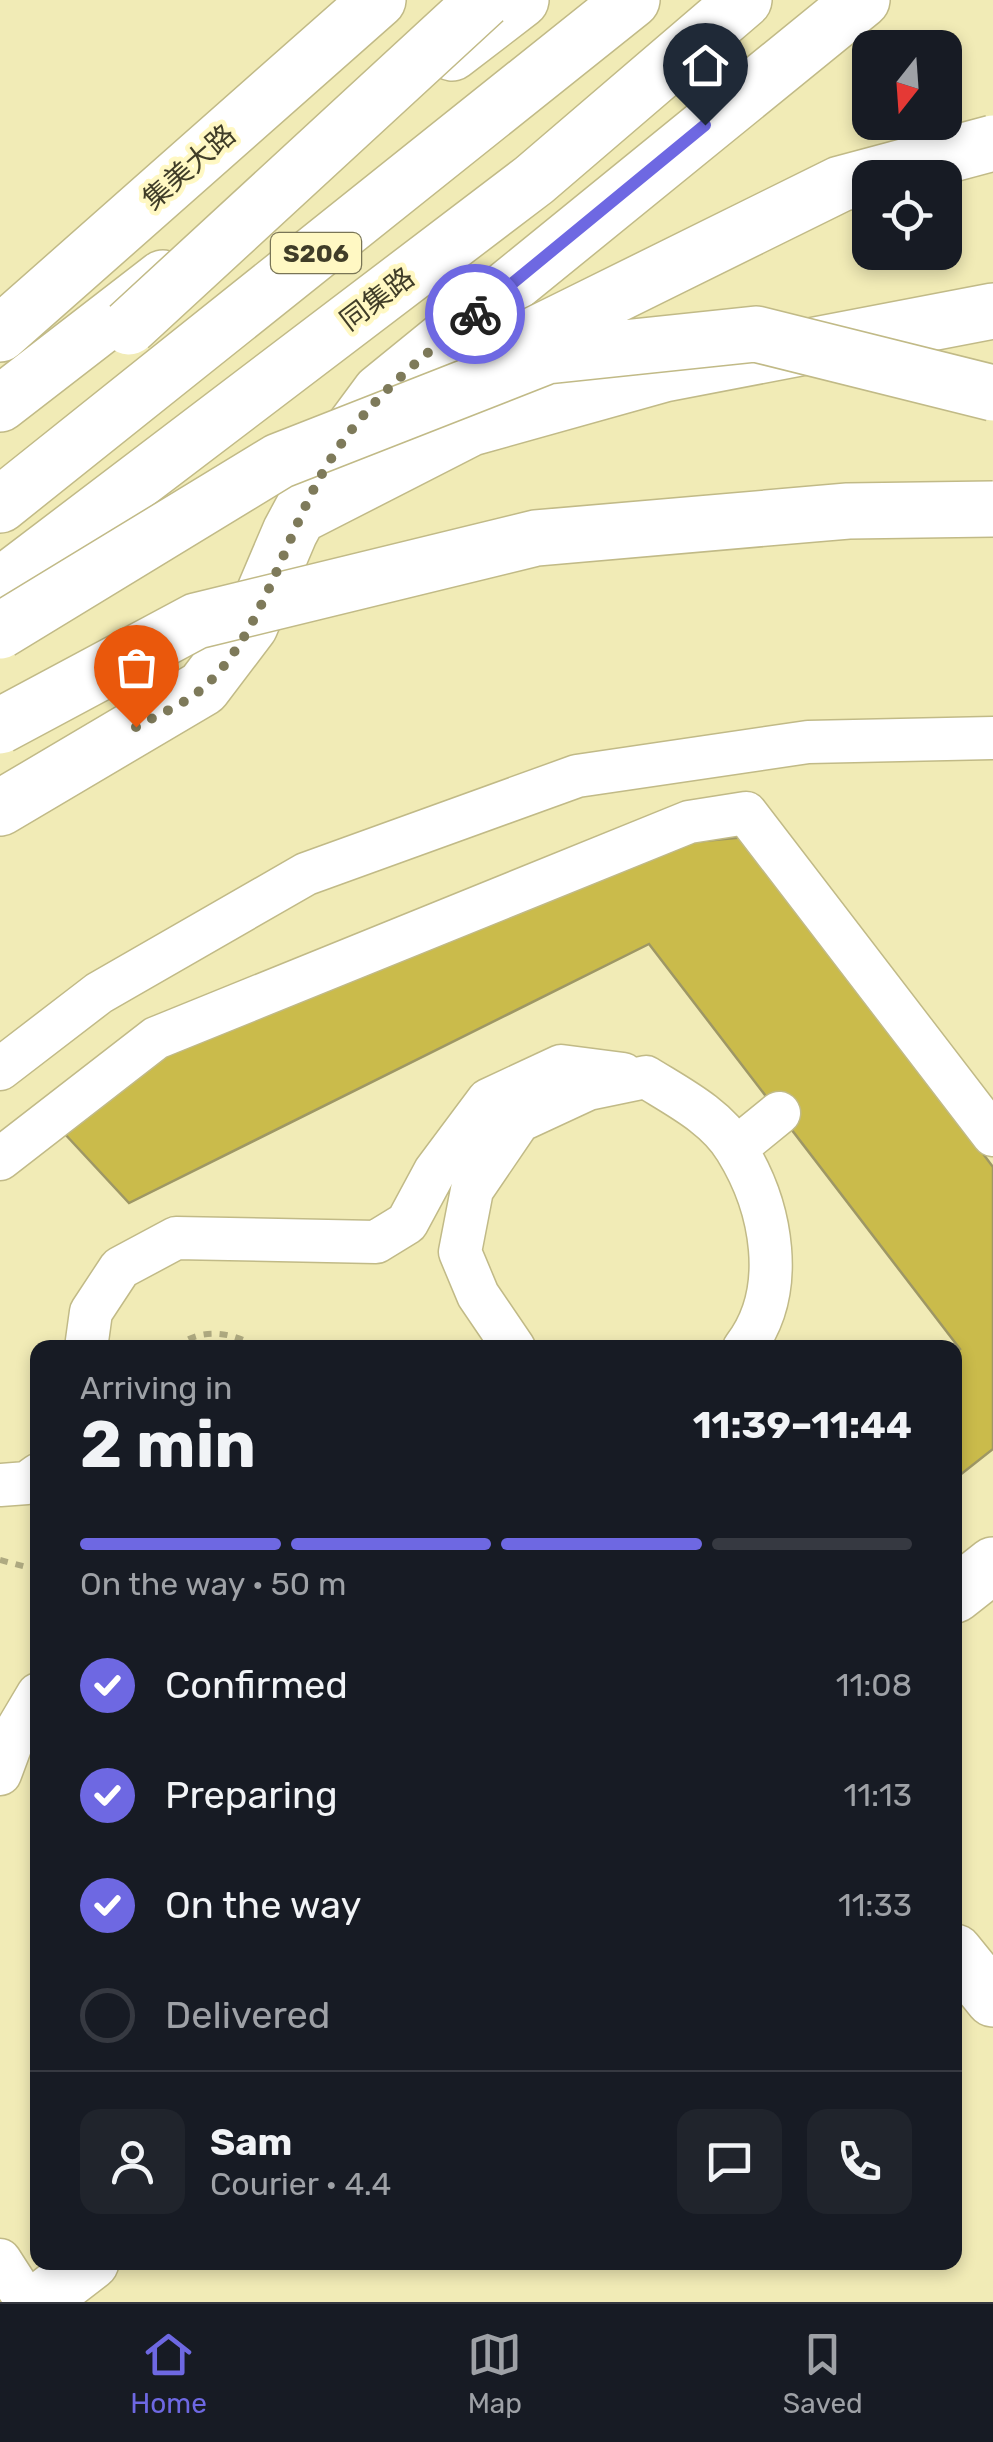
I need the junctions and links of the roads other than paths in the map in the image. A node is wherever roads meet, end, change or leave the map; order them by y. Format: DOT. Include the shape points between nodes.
graph roads {
  1 [pos="378,0"];
  2 [pos="484,0"];
  3 [pos="521,0"];
  4 [pos="632,0"];
  5 [pos="744,0"];
  6 [pos="862,0"];
  7 [pos="993,143"];
  8 [pos="993,311"];
  9 [pos="0,334"];
  10 [pos="993,393"];
  11 [pos="0,404"];
  12 [pos="0,442"];
  13 [pos="279,461"];
  14 [pos="0,505"];
  15 [pos="993,509"];
  16 [pos="299,516"];
  17 [pos="0,586"];
  18 [pos="0,631"];
  19 [pos="0,726"];
  20 [pos="993,738"];
  21 [pos="0,808"];
  22 [pos="0,1068"];
  23 [pos="646,1077"];
  24 [pos="779,1113"];
  25 [pos="993,1134"];
  26 [pos="736,1148"];
  27 [pos="0,1158"];
  28 [pos="87,1340"];
  29 [pos="508,1340"];
  30 [pos="750,1340"];
  31 [pos="30,1480"];
  32 [pos="0,1486"];
  33 [pos="993,1565"];
  34 [pos="962,1589"];
  35 [pos="30,1707"];
  36 [pos="0,1774"];
  37 [pos="962,1961"];
  38 [pos="993,1999"];
  39 [pos="0,2260"];
  40 [pos="81,2270"];
  41 [pos="27,2302"];
  42 [pos="40,2302"];
  1 -- 9 [label="main road, 集美大路"];
  2 -- 12 [label="main road, bridge"];
  3 -- 11 [label="main road"];
  4 -- 14 [label="main road, S206"];
  5 -- 17 [label="main road, 同集路" via="534,180"];
  6 -- 16 [label="main road" via="380,392"];
  7 -- 13 [label="main road, bridge" via="840,184"];
  8 -- 16 [label="main road" via="664,374 470,428"];
  10 -- 13 [label="main road, bridge" via="756,334 547,356"];
  13 -- 18 [label="main road, bridge"];
  15 -- 19 [label="main road, bridge" via="848,511 536,538 196,621"];
  16 -- 21 [label="main road" via="250,626 203,688"];
  20 -- 22 [label="street" via="808,742 577,776 306,874 98,993"];
  23 -- 26 [label="street" via="698,1109"];
  23 -- 28 [label="street" via="561,1066 488,1100 435,1171 407,1224 376,1242 176,1238 120,1268 91,1312"];
  23 -- 29 [label="street" via="588,1089 520,1121 472,1190 460,1252 478,1296"];
  24 -- 26 [label="street"];
  25 -- 27 [label="street" via="746,813 689,822 156,1038"];
  26 -- 30 [label="street" via="768,1222 771,1280"];
  31 -- 32 [label="street"];
  33 -- 34 [label="main road"];
  35 -- 36 [label="street"];
  37 -- 38 [label="main road"];
  39 -- 41 [label="street"];
  40 -- 42 [label="main road"];
}
